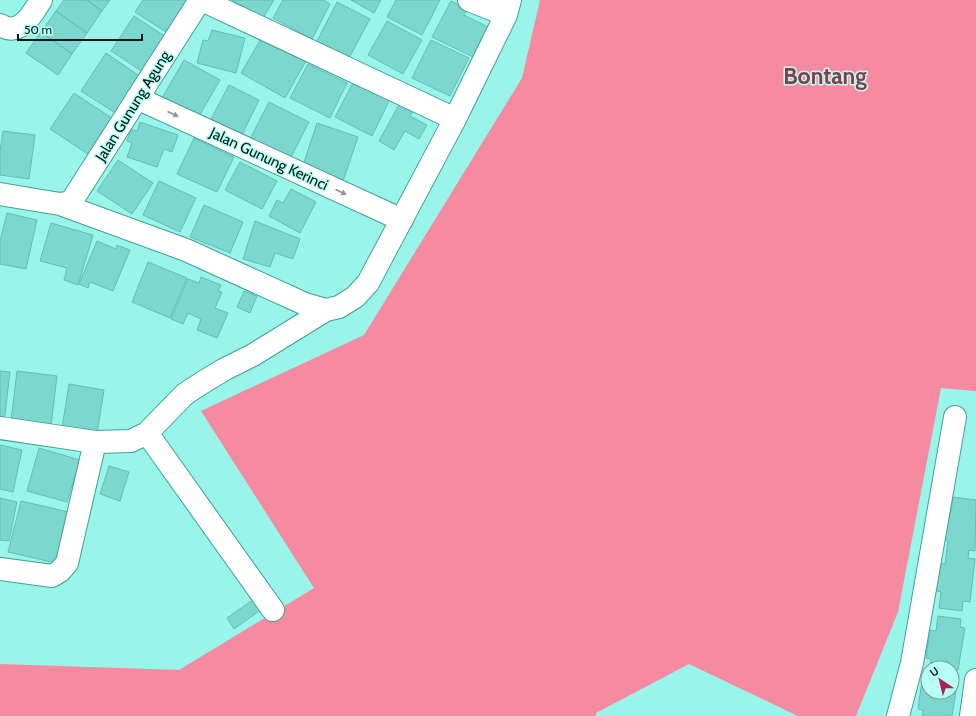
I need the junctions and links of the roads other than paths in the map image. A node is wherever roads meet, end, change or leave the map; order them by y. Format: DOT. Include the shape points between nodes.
graph roads {
  1 [pos="41,0"];
  2 [pos="201,0"];
  3 [pos="469,0"];
  4 [pos="508,7"];
  5 [pos="0,25"];
  6 [pos="137,98"];
  7 [pos="455,119"];
  8 [pos="0,194"];
  9 [pos="60,204"];
  10 [pos="402,220"];
  11 [pos="326,310"];
  12 [pos="956,417"];
  13 [pos="0,428"];
  14 [pos="146,433"];
  15 [pos="95,442"];
  16 [pos="0,569"];
  17 [pos="272,610"];
  18 [pos="976,680"];
  19 [pos="898,716"];
  20 [pos="971,716"];
  1 -- 5 [label="street" via="28,22 14,29 6,29"];
  2 -- 6 [label="street, Jalan Gunung Agung"];
  2 -- 7 [label="street"];
  3 -- 4 [label="street"];
  4 -- 7 [label="street"];
  6 -- 9 [label="street, Jalan Gunung Agung" via="73,199"];
  6 -- 10 [label="street, Jalan Gunung Kerinci, one-way"];
  7 -- 10 [label="street"];
  8 -- 9 [label="street"];
  9 -- 11 [label="street" via="186,250 305,304"];
  10 -- 11 [label="street" via="368,283 355,297 339,307"];
  11 -- 14 [label="street" via="253,356 205,381 181,398"];
  12 -- 19 [label="street" via="912,663"];
  13 -- 15 [label="street"];
  14 -- 15 [label="street" via="131,440"];
  14 -- 17 [label="street"];
  15 -- 16 [label="street" via="67,563 52,576"];
  18 -- 20 [label="street"];
}
